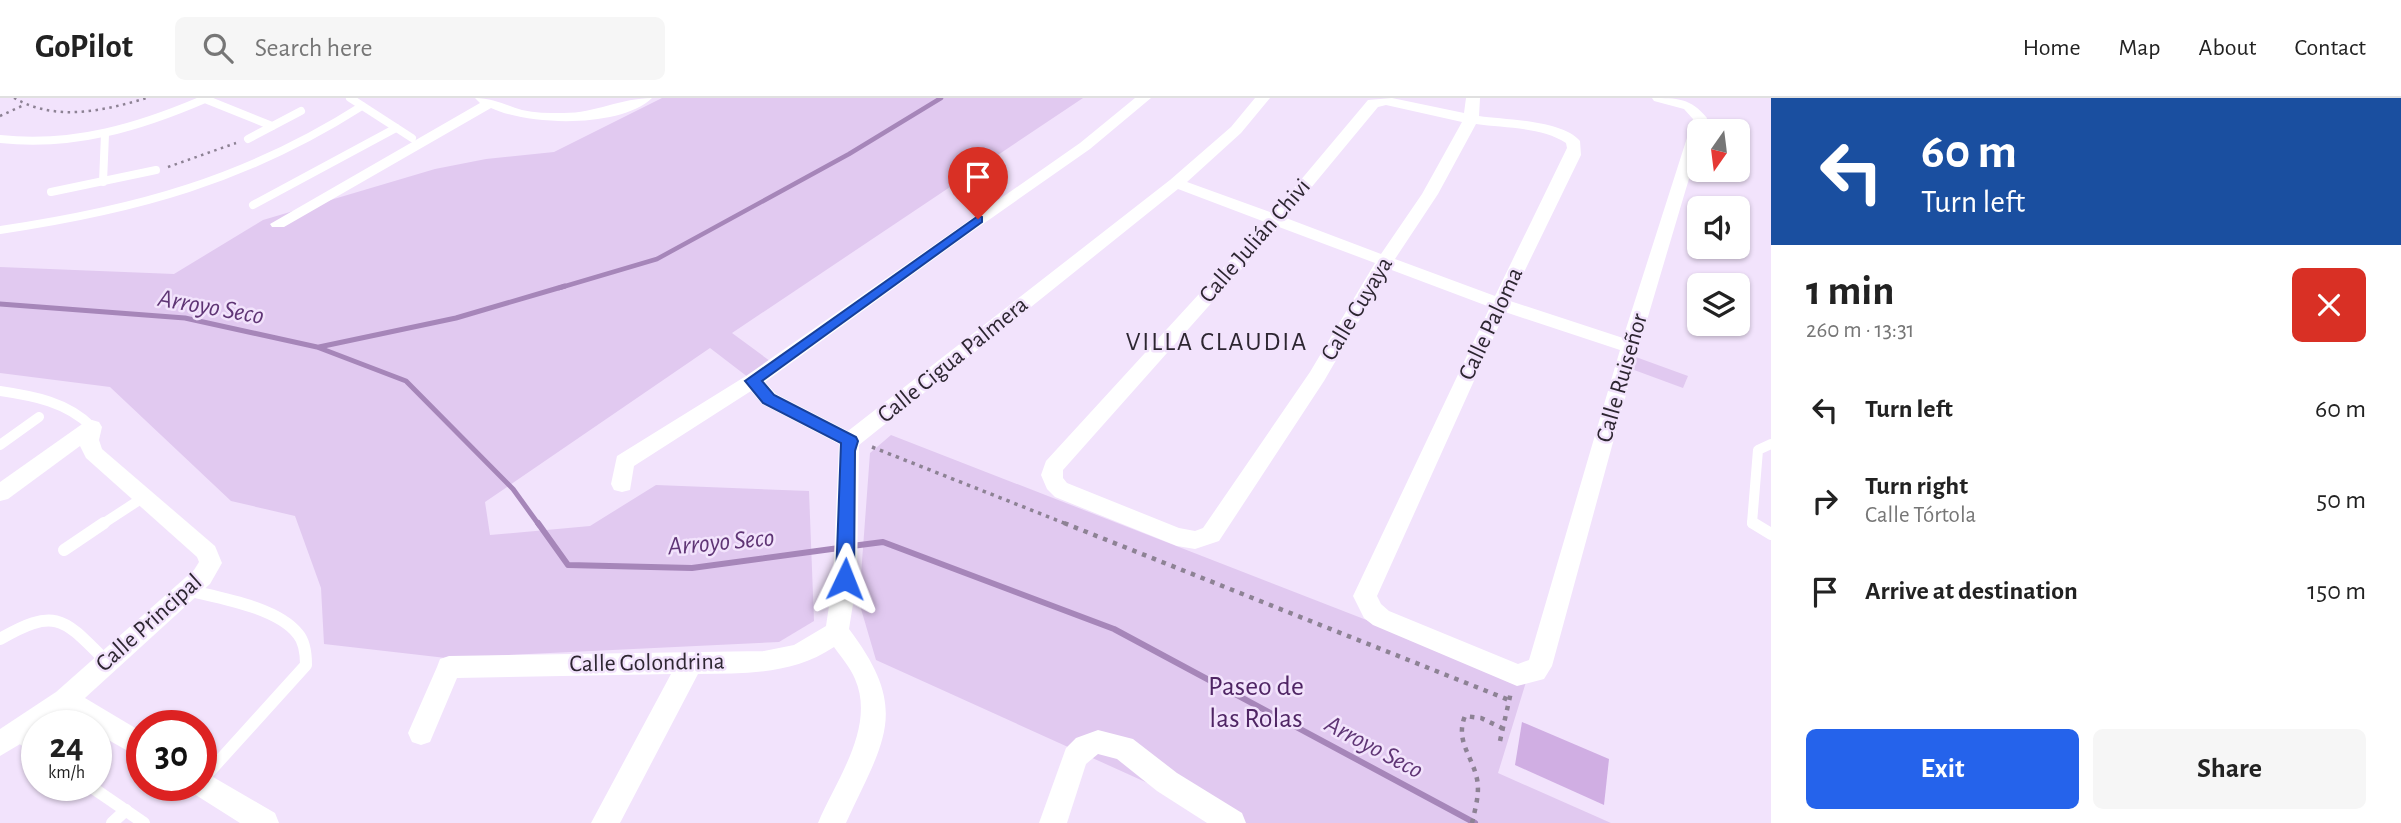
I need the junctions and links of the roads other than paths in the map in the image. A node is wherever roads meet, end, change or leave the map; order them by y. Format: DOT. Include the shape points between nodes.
graph roads {
  1 [pos="206,98"];
  2 [pos="349,98"];
  3 [pos="645,98"];
  4 [pos="1144,98"];
  5 [pos="1263,98"];
  6 [pos="1473,98"];
  7 [pos="1662,98"];
  8 [pos="486,101"];
  9 [pos="362,106"];
  10 [pos="301,111"];
  11 [pos="1471,119"];
  12 [pos="272,126"];
  13 [pos="396,128"];
  14 [pos="104,134"];
  15 [pos="412,138"];
  16 [pos="248,139"];
  17 [pos="1,140"];
  18 [pos="156,170"];
  19 [pos="103,182"];
  20 [pos="1176,183"];
  21 [pos="51,192"];
  22 [pos="253,205"];
  23 [pos="1275,221"];
  24 [pos="278,223"];
  25 [pos="0,230"];
  26 [pos="1384,262"];
  27 [pos="1500,304"];
  28 [pos="1630,347"];
  29 [pos="752,381"];
  30 [pos="0,391"];
  31 [pos="39,417"];
  32 [pos="92,427"];
  33 [pos="850,441"];
  34 [pos="0,444"];
  35 [pos="1771,444"];
  36 [pos="622,484"];
  37 [pos="0,492"];
  38 [pos="144,497"];
  39 [pos="1771,534"];
  40 [pos="1195,540"];
  41 [pos="64,550"];
  42 [pos="187,590"];
  43 [pos="837,631"];
  44 [pos="0,639"];
  45 [pos="107,662"];
  46 [pos="691,662"];
  47 [pos="1522,675"];
  48 [pos="65,700"];
  49 [pos="421,733"];
  50 [pos="126,737"];
  51 [pos="8,739"];
  52 [pos="217,764"];
  53 [pos="217,792"];
  54 [pos="112,801"];
  55 [pos="126,810"];
  56 [pos="113,823"];
  57 [pos="144,823"];
  58 [pos="265,823"];
  59 [pos="605,823"];
  60 [pos="832,823"];
  61 [pos="1052,823"];
  62 [pos="1232,823"];
  1 -- 12 [label="lane"];
  1 -- 14 [label="lane" via="163,117"];
  2 -- 9 [label="lane"];
  3 -- 8 [label="street" via="599,114 563,117 530,115"];
  4 -- 29 [label="street" via="1085,146"];
  5 -- 20 [label="street, Calle Cigua Palmera" via="1236,130"];
  6 -- 11 [label="street, Calle Cuyaya"];
  7 -- 28 [label="street, Calle Ruiseñor" via="1689,106 1700,118"];
  8 -- 24 [label="street"];
  9 -- 13 [label="lane"];
  9 -- 25 [label="lane" via="281,153 229,176 94,214"];
  10 -- 12 [label="lane"];
  11 -- 23 [label="street, Calle Julián Chivi" via="1381,100 1373,103"];
  11 -- 26 [label="street, Calle Cuyaya" via="1430,194"];
  11 -- 27 [label="street, Calle Paloma" via="1549,130 1573,141 1575,148"];
  12 -- 16 [label="lane"];
  13 -- 15 [label="lane"];
  13 -- 22 [label="lane"];
  14 -- 17 [label="lane" via="62,140"];
  14 -- 19 [label="lane"];
  18 -- 19 [label="lane"];
  19 -- 21 [label="lane"];
  20 -- 23 [label="street"];
  20 -- 33 [label="street, Calle Cigua Palmera"];
  23 -- 26 [label="street"];
  23 -- 40 [label="street, Calle Julián Chivi" via="1053,467 1052,480 1063,491"];
  26 -- 27 [label="street"];
  26 -- 40 [label="street, Calle Cuyaya" via="1317,376 1211,535"];
  27 -- 28 [label="street"];
  27 -- 47 [label="street, Calle Paloma" via="1367,589 1367,604 1381,618"];
  28 -- 47 [label="street, Calle Ruiseñor" via="1540,666"];
  29 -- 33 [label="street" via="769,399"];
  29 -- 36 [label="street" via="624,462"];
  30 -- 32 [label="lane" via="72,410"];
  31 -- 34 [label="lane"];
  32 -- 37 [label="street"];
  32 -- 38 [label="street, Calle Principal" via="93,453"];
  33 -- 43 [label="street" via="845,579"];
  35 -- 39 [label="lane" via="1758,450 1752,523"];
  38 -- 41 [label="lane"];
  38 -- 42 [label="street, Calle Principal" via="211,557 208,570"];
  42 -- 45 [label="street, Calle Principal"];
  42 -- 52 [label="lane" via="265,612 295,629 306,648 306,665"];
  43 -- 46 [label="street, Calle Golondrina" via="807,652 786,659"];
  43 -- 60 [label="street" via="867,676 874,697 866,745"];
  44 -- 45 [label="lane" via="43,618 56,618 66,622"];
  45 -- 48 [label="street, Calle Principal"];
  46 -- 49 [label="street, Calle Golondrina" via="449,667"];
  46 -- 59 [label="street"];
  48 -- 50 [label="street"];
  48 -- 51 [label="street, Calle Principal"];
  53 -- 58 [label="street"];
  54 -- 55 [label="lane"];
  55 -- 56 [label="lane"];
  55 -- 57 [label="lane"];
  61 -- 62 [label="street" via="1075,757 1098,742 1124,748"];
}
